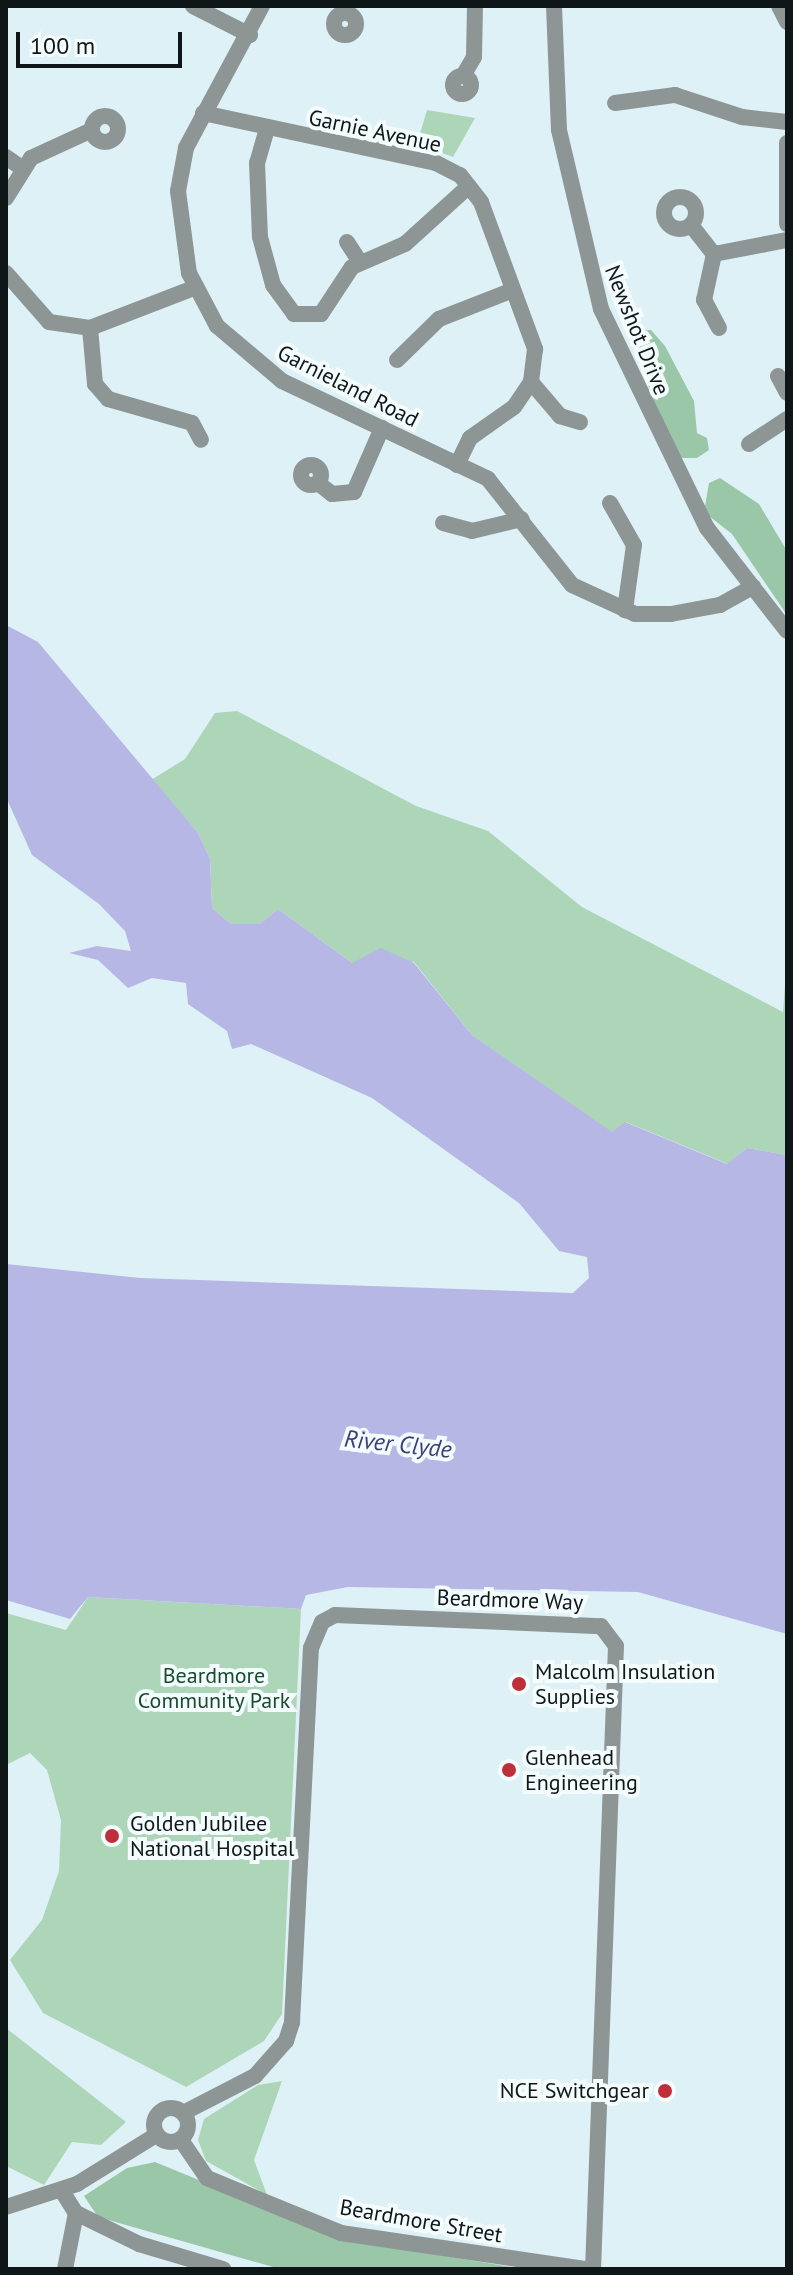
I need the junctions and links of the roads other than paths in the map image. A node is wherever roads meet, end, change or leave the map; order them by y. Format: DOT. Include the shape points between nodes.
graph roads {
  1 [pos="193,6"];
  2 [pos="262,6"];
  3 [pos="475,6"];
  4 [pos="554,6"];
  5 [pos="779,6"];
  6 [pos="787,22"];
  7 [pos="250,35"];
  8 [pos="463,76"];
  9 [pos="615,103"];
  10 [pos="203,113"];
  11 [pos="787,122"];
  12 [pos="92,130"];
  13 [pos="266,132"];
  14 [pos="787,143"];
  15 [pos="6,157"];
  16 [pos="22,168"];
  17 [pos="469,186"];
  18 [pos="785,188"];
  19 [pos="6,198"];
  20 [pos="787,224"];
  21 [pos="691,225"];
  22 [pos="787,240"];
  23 [pos="347,242"];
  24 [pos="714,254"];
  25 [pos="360,262"];
  26 [pos="8,282"];
  27 [pos="196,287"];
  28 [pos="513,290"];
  29 [pos="90,328"];
  30 [pos="719,328"];
  31 [pos="397,360"];
  32 [pos="778,376"];
  33 [pos="531,382"];
  34 [pos="787,393"];
  35 [pos="787,419"];
  36 [pos="580,422"];
  37 [pos="382,428"];
  38 [pos="201,440"];
  39 [pos="749,444"];
  40 [pos="457,465"];
  41 [pos="318,483"];
  42 [pos="610,503"];
  43 [pos="522,519"];
  44 [pos="443,523"];
  45 [pos="753,587"];
  46 [pos="625,610"];
  47 [pos="787,631"];
  48 [pos="183,2113"];
  49 [pos="156,2135"];
  50 [pos="181,2140"];
  51 [pos="62,2191"];
  52 [pos="6,2207"];
  53 [pos="76,2213"];
  54 [pos="175,2262"];
  55 [pos="65,2269"];
  56 [pos="223,2269"];
  57 [pos="586,2269"];
  58 [pos="593,2269"];
  1 -- 7 [label="street"];
  2 -- 7 [label="street, Garnieland Road"];
  3 -- 8 [label="street" via="474,57"];
  4 -- 45 [label="street, Newshot Drive" via="559,130 601,309 707,528"];
  5 -- 6 [label="street"];
  7 -- 10 [label="street, Garnieland Road"];
  9 -- 11 [label="street" via="675,95 742,117"];
  10 -- 13 [label="street, Garnie Avenue"];
  10 -- 27 [label="street, Garnieland Road" via="186,148 178,191 182,243"];
  12 -- 16 [label="street"];
  13 -- 17 [label="street, Garnie Avenue" via="436,163"];
  13 -- 25 [label="street" via="257,163 260,237 284,305 294,314 321,314"];
  14 -- 18 [label="street"];
  15 -- 16 [label="street"];
  16 -- 19 [label="street"];
  17 -- 25 [label="street" via="405,244"];
  17 -- 28 [label="street"];
  18 -- 20 [label="street"];
  21 -- 24 [label="street"];
  22 -- 24 [label="street"];
  23 -- 25 [label="street"];
  24 -- 30 [label="street" via="704,300"];
  26 -- 29 [label="street" via="49,322"];
  27 -- 29 [label="street" via="122,322"];
  27 -- 37 [label="street, Garnieland Road" via="245,357"];
  28 -- 31 [label="street" via="439,319"];
  28 -- 33 [label="street" via="535,349"];
  29 -- 38 [label="street" via="95,384 108,399 192,423"];
  32 -- 34 [label="street"];
  33 -- 36 [label="street" via="560,416"];
  33 -- 40 [label="street" via="514,407 470,438"];
  35 -- 39 [label="street"];
  37 -- 40 [label="street, Garnieland Road"];
  37 -- 41 [label="street" via="354,492 332,494"];
  40 -- 43 [label="street, Garnieland Road" via="488,479"];
  42 -- 46 [label="street" via="634,545"];
  43 -- 44 [label="street" via="472,531"];
  43 -- 46 [label="street, Garnieland Road" via="572,585"];
  45 -- 46 [label="street, Garnieland Road" via="720,605 671,614"];
  45 -- 47 [label="street, Newshot Drive"];
  48 -- 49 [label="street" via="158,2113"];
  48 -- 50 [label="street" via="189,2127"];
  48 -- 58 [label="street, Beardmore Way" via="255,2076 286,2041 292,2022 311,1648 322,1622 335,1615 601,1626 616,1646"];
  49 -- 50 [label="street"];
  49 -- 51 [label="street"];
  50 -- 57 [label="street, Beardmore Street" via="207,2178 341,2233"];
  51 -- 52 [label="street"];
  51 -- 53 [label="street"];
  53 -- 54 [label="street"];
  53 -- 55 [label="street"];
  54 -- 56 [label="street"];
}
